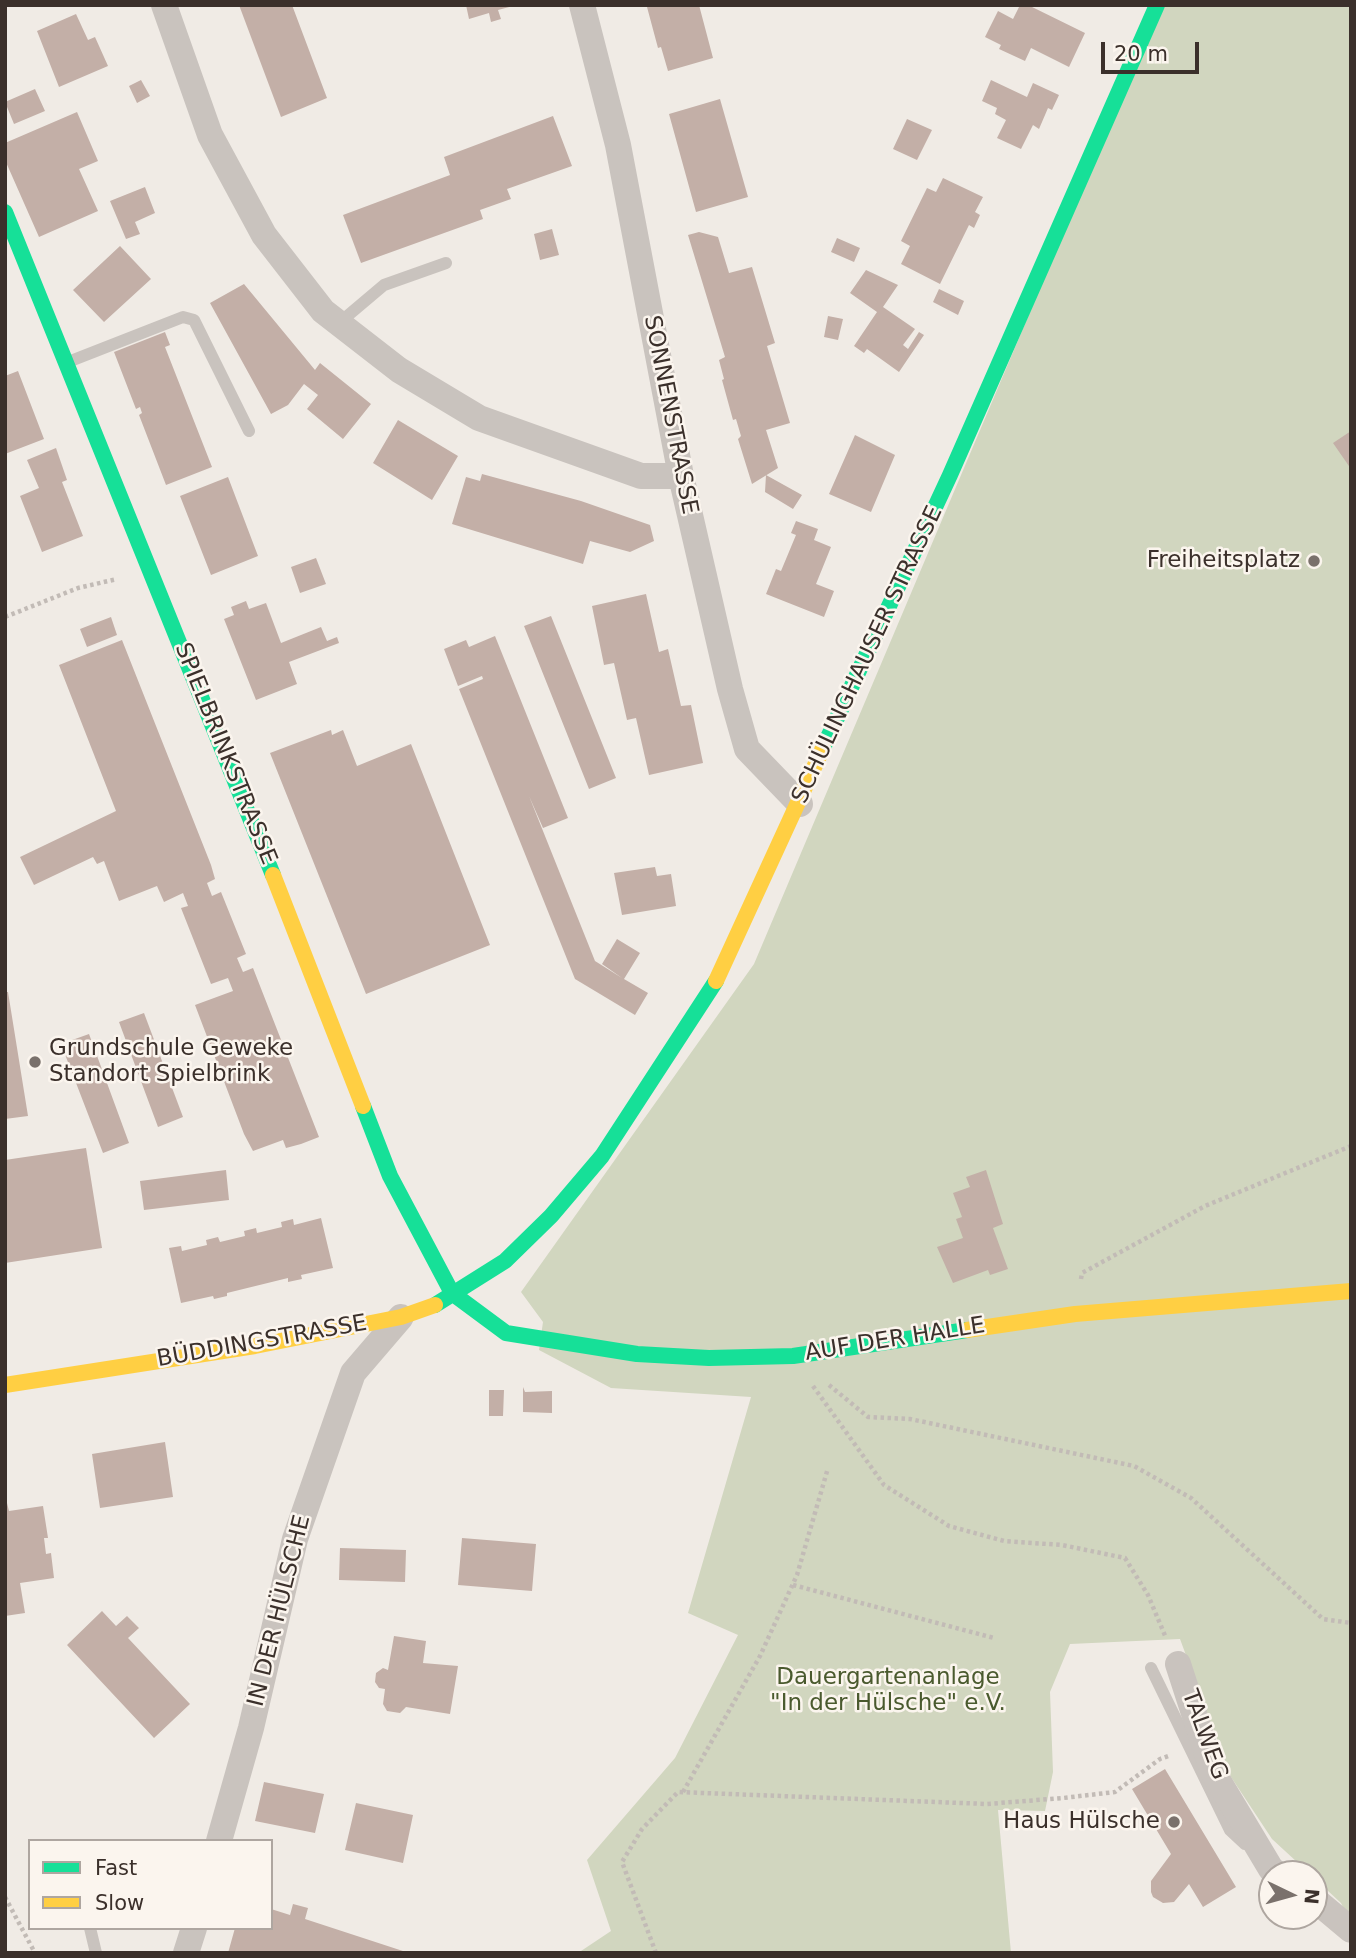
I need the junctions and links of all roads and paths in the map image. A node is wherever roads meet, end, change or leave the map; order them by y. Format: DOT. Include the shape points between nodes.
graph roads {
  1 [pos="164,5"];
  2 [pos="582,5"];
  3 [pos="1157,5"];
  4 [pos="5,212"];
  5 [pos="446,263"];
  6 [pos="339,323"];
  7 [pos="67,362"];
  8 [pos="249,431"];
  9 [pos="681,476"];
  10 [pos="78,588"];
  11 [pos="5,617"];
  12 [pos="800,804"];
  13 [pos="1351,1146"];
  14 [pos="505,1261"];
  15 [pos="1351,1291"];
  16 [pos="452,1293"];
  17 [pos="1075,1314"];
  18 [pos="401,1317"];
  19 [pos="793,1356"];
  20 [pos="5,1385"];
  21 [pos="828,1468"];
  22 [pos="793,1585"];
  23 [pos="1351,1623"];
  24 [pos="994,1638"];
  25 [pos="1178,1664"];
  26 [pos="1151,1668"];
  27 [pos="1189,1750"];
  28 [pos="683,1792"];
  29 [pos="220,1839"];
  30 [pos="1263,1860"];
  31 [pos="1268,1860"];
  32 [pos="5,1897"];
  33 [pos="1328,1911"];
  34 [pos="90,1930"];
  35 [pos="193,1930"];
  36 [pos="1351,1930"];
  37 [pos="35,1953"];
  38 [pos="96,1953"];
  39 [pos="186,1953"];
  40 [pos="656,1953"];
  1 -- 6 [label="street" via="210,135 264,234 323,311"];
  2 -- 9 [label="street, SONNENSTRASSE" via="618,145"];
  3 -- 12 [label="street, SCHÜLINGHAUSER STRASSE"];
  4 -- 7 [label="street, SPIELBRINKSTRASSE"];
  5 -- 6 [label="lane" via="384,285"];
  6 -- 9 [label="street" via="399,370 479,418 641,475"];
  7 -- 8 [label="lane" via="183,317 194,320"];
  7 -- 16 [label="street, SPIELBRINKSTRASSE" via="390,1176"];
  9 -- 12 [label="street, SONNENSTRASSE" via="747,749"];
  10 -- 11 [label="path"];
  12 -- 14 [label="street, SCHÜLINGHAUSER STRASSE" via="710,991 602,1156"];
  13 -- 17 [label="path" via="1205,1206 1082,1273"];
  14 -- 16 [label="street, BÜDDINGSTRASSE"];
  15 -- 17 [label="street, AUF DER HALLE"];
  16 -- 18 [label="street, BÜDDINGSTRASSE" via="435,1305"];
  16 -- 19 [label="street, AUF DER HALLE" via="506,1332 637,1354 709,1359"];
  17 -- 19 [label="street, AUF DER HALLE"];
  18 -- 20 [label="street, BÜDDINGSTRASSE" via="255,1346"];
  18 -- 29 [label="street, IN DER HÜLSCHE" via="353,1374 295,1539"];
  19 -- 23 [label="path" via="868,1417 910,1419 1134,1466 1191,1498 1323,1619"];
  19 -- 25 [label="path" via="884,1485 949,1526 1004,1541 1062,1545 1125,1558 1148,1595"];
  21 -- 22 [label="path"];
  22 -- 24 [label="path"];
  22 -- 28 [label="path" via="760,1656"];
  25 -- 31 [label="street, TALWEG" via="1213,1772"];
  26 -- 27 [label="lane"];
  27 -- 28 [label="path" via="1160,1759 1115,1792 1063,1798 987,1804"];
  27 -- 30 [label="lane" via="1230,1830"];
  28 -- 40 [label="path" via="642,1829 622,1862"];
  32 -- 37 [label="path"];
  33 -- 36 [label="street"];
  34 -- 38 [label="lane"];
  35 -- 39 [label="street"];
}
